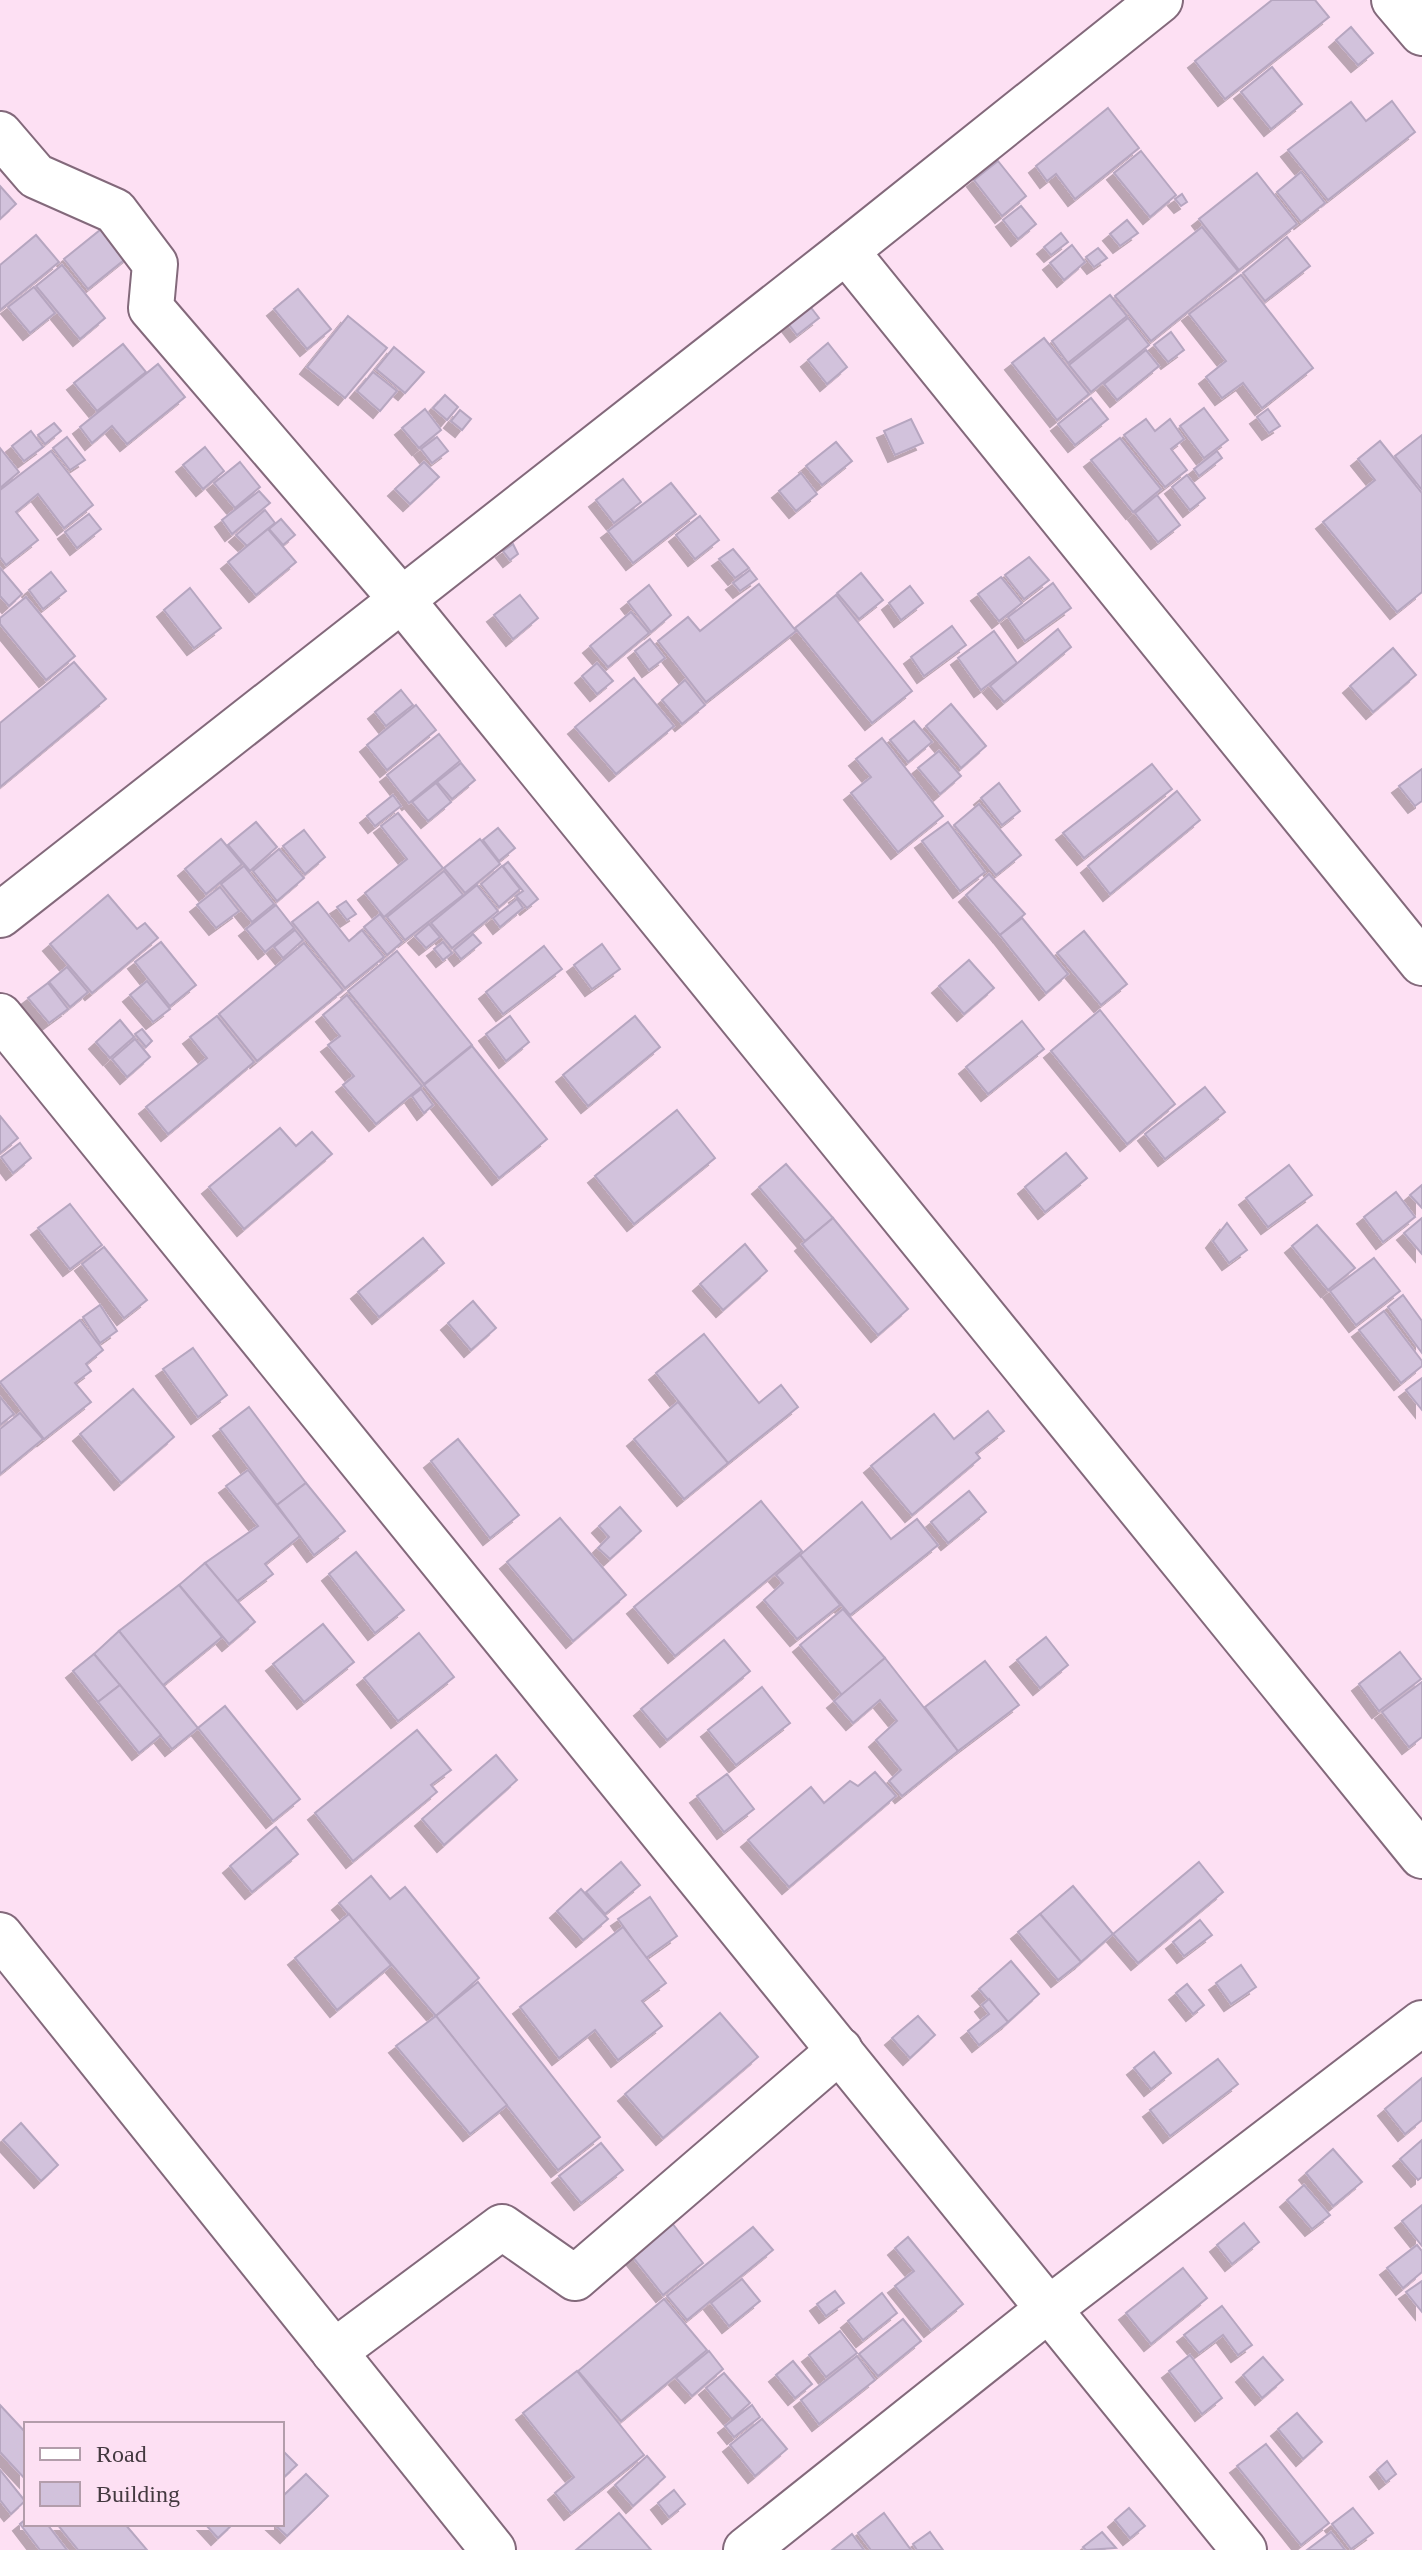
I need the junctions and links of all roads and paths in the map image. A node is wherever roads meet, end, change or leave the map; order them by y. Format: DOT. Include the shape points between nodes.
graph roads {
  1 [pos="1160,0"];
  2 [pos="1394,0"];
  3 [pos="1422,33"];
  4 [pos="0,134"];
  5 [pos="846,251"];
  6 [pos="402,600"];
  7 [pos="0,915"];
  8 [pos="1422,963"];
  9 [pos="0,1016"];
  10 [pos="1422,1856"];
  11 [pos="0,1935"];
  12 [pos="1422,2023"];
  13 [pos="840,2050"];
  14 [pos="1050,2308"];
  15 [pos="334,2352"];
  16 [pos="493,2550"];
  17 [pos="746,2550"];
  18 [pos="1244,2550"];
  1 -- 5 [label="street"];
  2 -- 3 [label="street"];
  4 -- 6 [label="street" via="36,176 115,211 155,264 151,308"];
  5 -- 6 [label="street"];
  5 -- 8 [label="street"];
  6 -- 7 [label="street"];
  6 -- 10 [label="street"];
  9 -- 13 [label="street"];
  11 -- 15 [label="street"];
  12 -- 14 [label="street"];
  13 -- 14 [label="street"];
  13 -- 15 [label="street" via="575,2278 502,2227"];
  14 -- 17 [label="street"];
  14 -- 18 [label="street"];
  15 -- 16 [label="street"];
}
